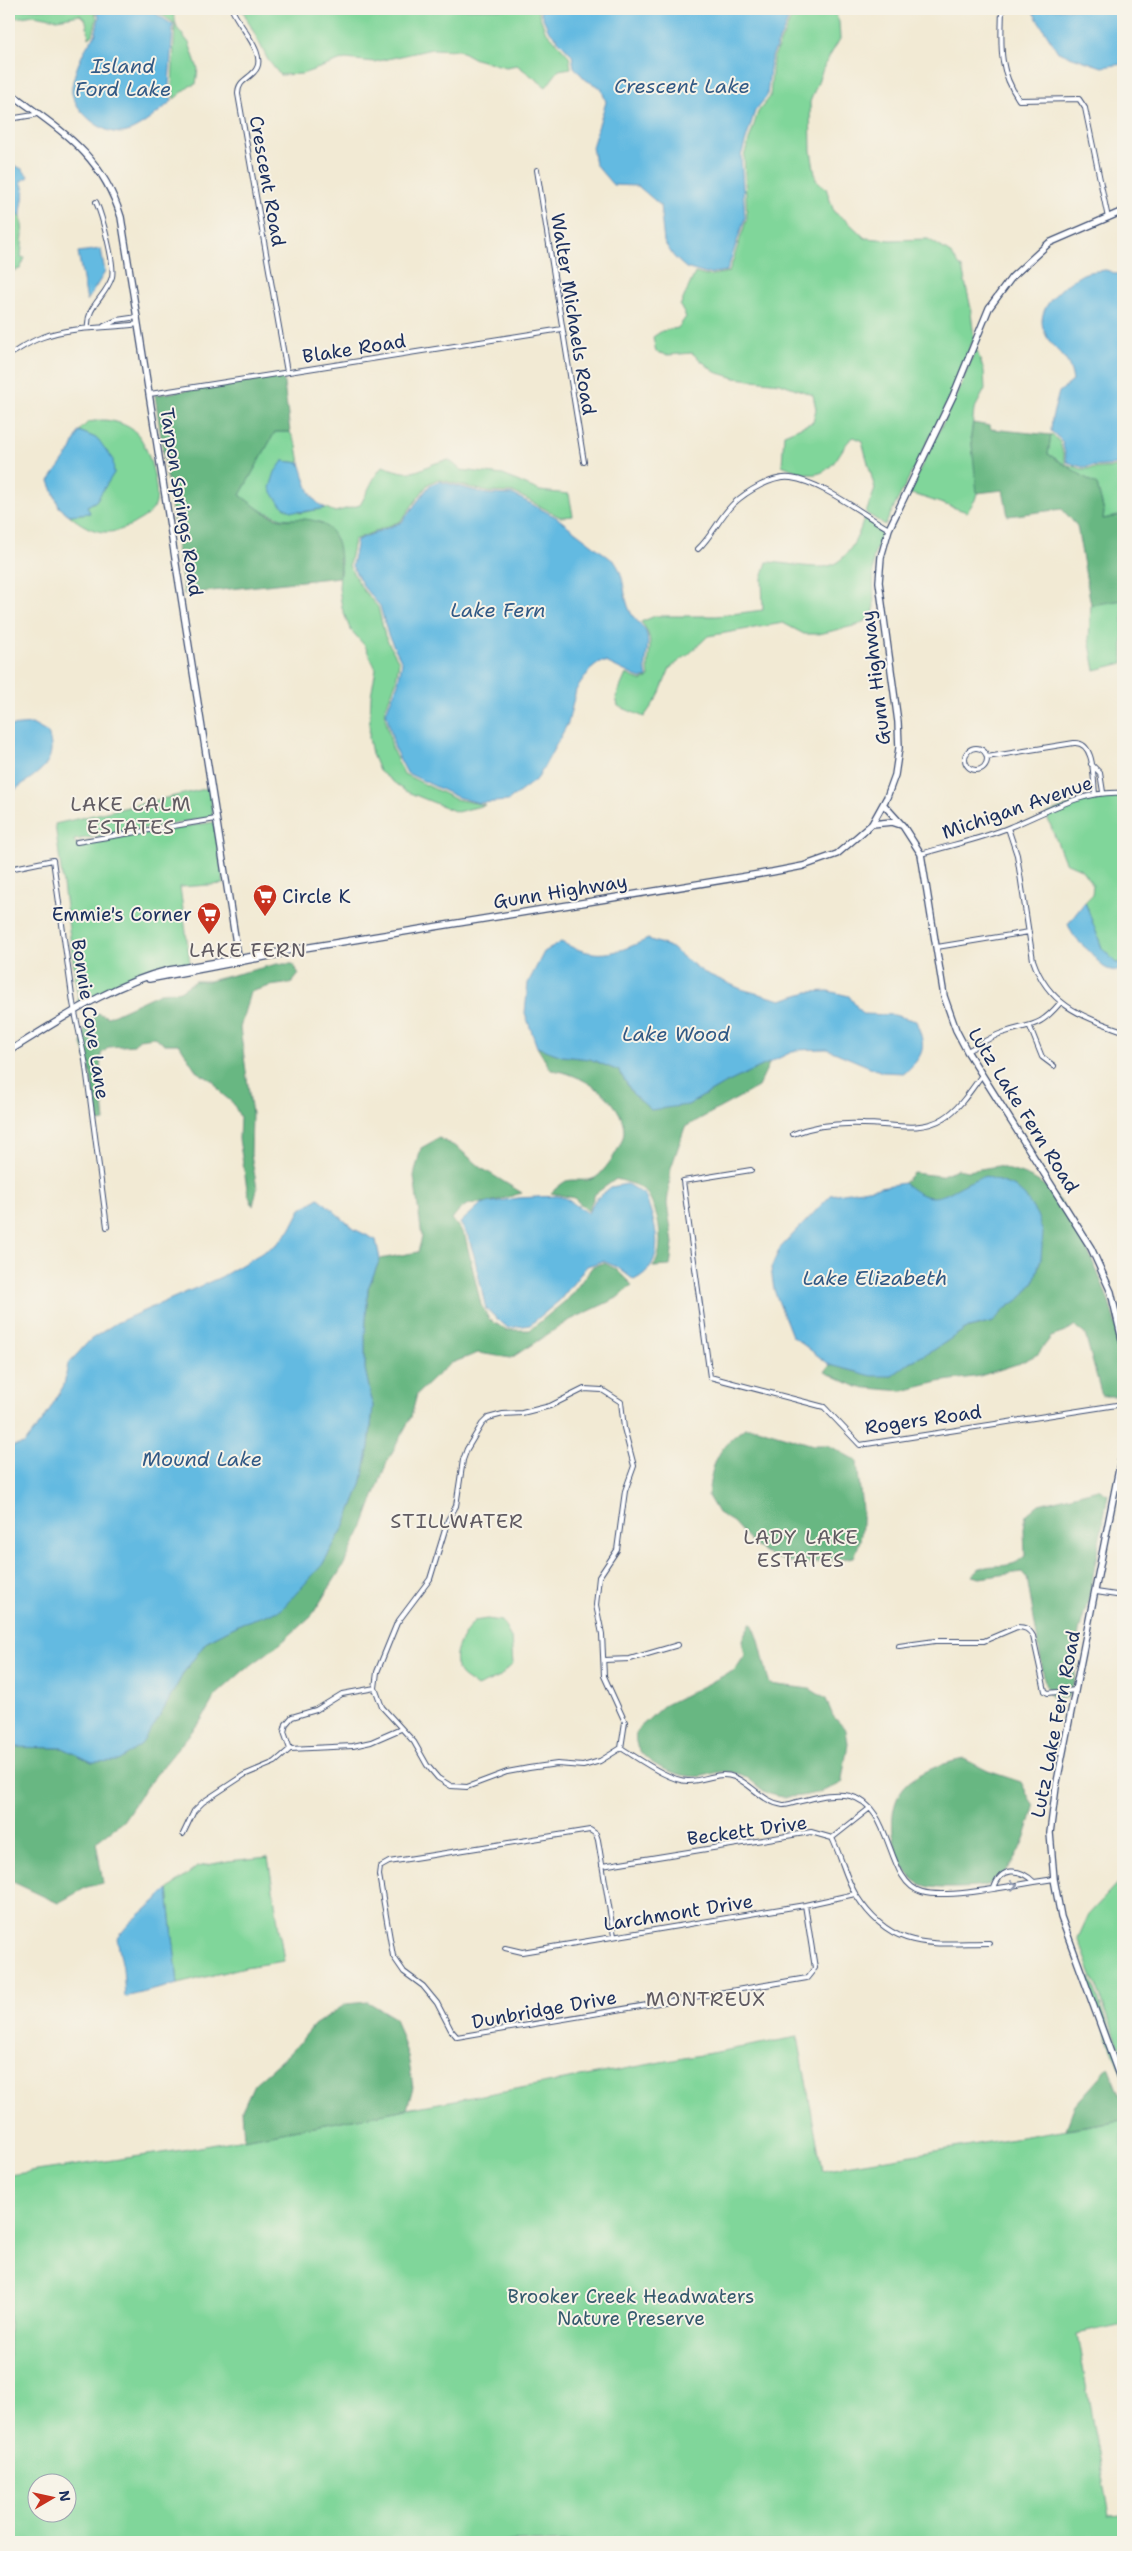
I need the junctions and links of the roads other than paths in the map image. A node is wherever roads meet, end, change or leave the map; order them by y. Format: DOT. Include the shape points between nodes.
graph roads {
  1 [pos="232,9"];
  2 [pos="1002,9"];
  3 [pos="9,92"];
  4 [pos="37,113"];
  5 [pos="9,119"];
  6 [pos="537,170"];
  7 [pos="96,202"];
  8 [pos="1123,211"];
  9 [pos="1108,218"];
  10 [pos="116,320"];
  11 [pos="138,320"];
  12 [pos="103,326"];
  13 [pos="118,327"];
  14 [pos="88,328"];
  15 [pos="562,329"];
  16 [pos="9,355"];
  17 [pos="287,372"];
  18 [pos="150,394"];
  19 [pos="584,462"];
  20 [pos="889,529"];
  21 [pos="698,549"];
  22 [pos="987,757"];
  23 [pos="1091,764"];
  24 [pos="1103,792"];
  25 [pos="1123,793"];
  26 [pos="1095,794"];
  27 [pos="884,805"];
  28 [pos="216,819"];
  29 [pos="872,824"];
  30 [pos="903,826"];
  31 [pos="1008,828"];
  32 [pos="78,842"];
  33 [pos="921,854"];
  34 [pos="9,869"];
  35 [pos="1029,932"];
  36 [pos="937,947"];
  37 [pos="238,960"];
  38 [pos="1060,1003"];
  39 [pos="74,1011"];
  40 [pos="1030,1027"];
  41 [pos="1123,1031"];
  42 [pos="9,1051"];
  43 [pos="968,1051"];
  44 [pos="1054,1066"];
  45 [pos="982,1075"];
  46 [pos="792,1134"];
  47 [pos="751,1170"];
  48 [pos="107,1227"];
  49 [pos="1123,1344"];
  50 [pos="1123,1404"];
  51 [pos="1123,1449"];
  52 [pos="1096,1592"];
  53 [pos="1123,1596"];
  54 [pos="678,1645"];
  55 [pos="899,1646"];
  56 [pos="604,1660"];
  57 [pos="375,1688"];
  58 [pos="1076,1690"];
  59 [pos="402,1729"];
  60 [pos="622,1748"];
  61 [pos="290,1749"];
  62 [pos="870,1808"];
  63 [pos="183,1834"];
  64 [pos="832,1838"];
  65 [pos="602,1866"];
  66 [pos="1054,1879"];
  67 [pos="1034,1882"];
  68 [pos="994,1888"];
  69 [pos="855,1894"];
  70 [pos="805,1905"];
  71 [pos="614,1936"];
  72 [pos="989,1943"];
  73 [pos="505,1948"];
  74 [pos="1123,2086"];
  1 -- 17 [label="street, Crescent Road" via="259,57 257,69 241,82 238,94"];
  2 -- 9 [label="street" via="1001,48 1007,82 1019,100 1079,100 1085,108"];
  3 -- 4 [label="main road, Tarpon Springs Road"];
  4 -- 5 [label="street"];
  4 -- 11 [label="main road, Tarpon Springs Road" via="85,151 109,185 122,217"];
  6 -- 15 [label="street, Walter Michaels Road"];
  7 -- 14 [label="street" via="106,234 112,275 88,316"];
  8 -- 9 [label="main road, Gunn Highway"];
  9 -- 20 [label="main road, Gunn Highway" via="1049,243 1012,277 989,308 954,396"];
  10 -- 11 [label="street"];
  10 -- 12 [label="street"];
  10 -- 13 [label="street"];
  11 -- 13 [label="street"];
  11 -- 18 [label="main road, Tarpon Springs Road"];
  12 -- 13 [label="street"];
  12 -- 14 [label="street"];
  14 -- 16 [label="street" via="41,337"];
  15 -- 17 [label="street, Blake Road"];
  15 -- 19 [label="street, Walter Michaels Road"];
  17 -- 18 [label="street, Blake Road"];
  18 -- 28 [label="main road, Tarpon Springs Road"];
  20 -- 21 [label="street" via="817,486 790,477 770,482 734,503 716,524 710,538"];
  20 -- 27 [label="main road, Gunn Highway" via="881,557 879,582 899,748 895,775"];
  22 -- 22 [label="street" via="986,764 978,770 968,766 966,760 970,750 977,748"];
  22 -- 23 [label="street" via="1078,742 1087,747"];
  23 -- 24 [label="street" via="1100,773"];
  23 -- 26 [label="street"];
  24 -- 25 [label="street, Michigan Avenue"];
  24 -- 26 [label="street, Michigan Avenue"];
  26 -- 31 [label="street, Michigan Avenue" via="1066,802"];
  27 -- 29 [label="main road, Gunn Highway"];
  27 -- 30 [label="main road, Lutz Lake Fern Road"];
  28 -- 32 [label="street"];
  28 -- 37 [label="main road, Tarpon Springs Road"];
  29 -- 30 [label="main road" via="892,822"];
  29 -- 37 [label="main road, Gunn Highway" via="837,854 803,866"];
  30 -- 33 [label="main road, Lutz Lake Fern Road"];
  31 -- 33 [label="street, Michigan Avenue"];
  31 -- 35 [label="street" via="1017,854"];
  33 -- 36 [label="main road, Lutz Lake Fern Road"];
  34 -- 39 [label="street, Bonnie Cove Lane" via="53,860"];
  35 -- 36 [label="street"];
  35 -- 38 [label="street" via="1038,975"];
  36 -- 43 [label="main road, Lutz Lake Fern Road" via="944,996 956,1030"];
  37 -- 39 [label="main road, Gunn Highway" via="127,985"];
  38 -- 40 [label="street" via="1048,1017"];
  38 -- 41 [label="street" via="1076,1013"];
  39 -- 42 [label="main road, Gunn Highway"];
  39 -- 48 [label="street, Bonnie Cove Lane" via="85,1060"];
  40 -- 43 [label="street" via="994,1036"];
  40 -- 44 [label="street" via="1042,1057"];
  43 -- 45 [label="main road, Lutz Lake Fern Road"];
  45 -- 46 [label="street" via="965,1099 928,1125 838,1124 817,1126"];
  45 -- 49 [label="main road, Lutz Lake Fern Road" via="1091,1248 1111,1292"];
  47 -- 50 [label="street, Rogers Road" via="683,1181 710,1378 824,1407 860,1444"];
  51 -- 52 [label="main road, Lutz Lake Fern Road"];
  52 -- 53 [label="street"];
  52 -- 58 [label="main road, Lutz Lake Fern Road"];
  54 -- 56 [label="street" via="630,1659"];
  55 -- 58 [label="street" via="935,1641 984,1641 1023,1627 1033,1636 1045,1691"];
  56 -- 57 [label="street" via="596,1593 600,1577 617,1550 625,1491 634,1466 621,1402 602,1390 584,1390 550,1406 503,1414 488,1418 482,1424 466,1452 456,1506 448,1520 430,1579 398,1623 377,1672"];
  56 -- 60 [label="street" via="604,1676 625,1722"];
  57 -- 59 [label="street" via="382,1707"];
  57 -- 61 [label="street" via="342,1694 316,1710 292,1717 284,1732"];
  58 -- 66 [label="main road, Lutz Lake Fern Road" via="1052,1810 1050,1834"];
  59 -- 60 [label="street" via="438,1778 451,1786 467,1787 507,1772 529,1768 557,1764 583,1766 600,1761"];
  59 -- 61 [label="street" via="353,1746"];
  60 -- 62 [label="street" via="670,1776 688,1782 715,1775 733,1776 763,1798 784,1805 828,1794 851,1796"];
  61 -- 63 [label="street" via="274,1762 244,1775 203,1802 194,1811"];
  62 -- 64 [label="street"];
  62 -- 68 [label="street" via="884,1827 904,1879 920,1892 942,1895"];
  64 -- 65 [label="street, Beckett Drive" via="811,1832"];
  64 -- 69 [label="street, Beckett Drive"];
  65 -- 70 [label="street, Dunbridge Drive" via="597,1836 587,1830 389,1862 380,1867 379,1875 393,1956 404,1972 423,1986 437,2003 457,2038 806,1978 814,1968"];
  65 -- 71 [label="street, Dunbridge Drive"];
  66 -- 67 [label="street"];
  66 -- 74 [label="main road, Lutz Lake Fern Road" via="1061,1917"];
  68 -- 67 [label="street, one-way"];
  67 -- 68 [label="street" via="1022,1872 1009,1870 998,1877"];
  69 -- 70 [label="street, Larchmont Drive"];
  69 -- 72 [label="street, Beckett Drive" via="874,1919 899,1936 921,1943"];
  70 -- 71 [label="street, Larchmont Drive"];
  71 -- 73 [label="street, Larchmont Drive" via="522,1952"];
}
